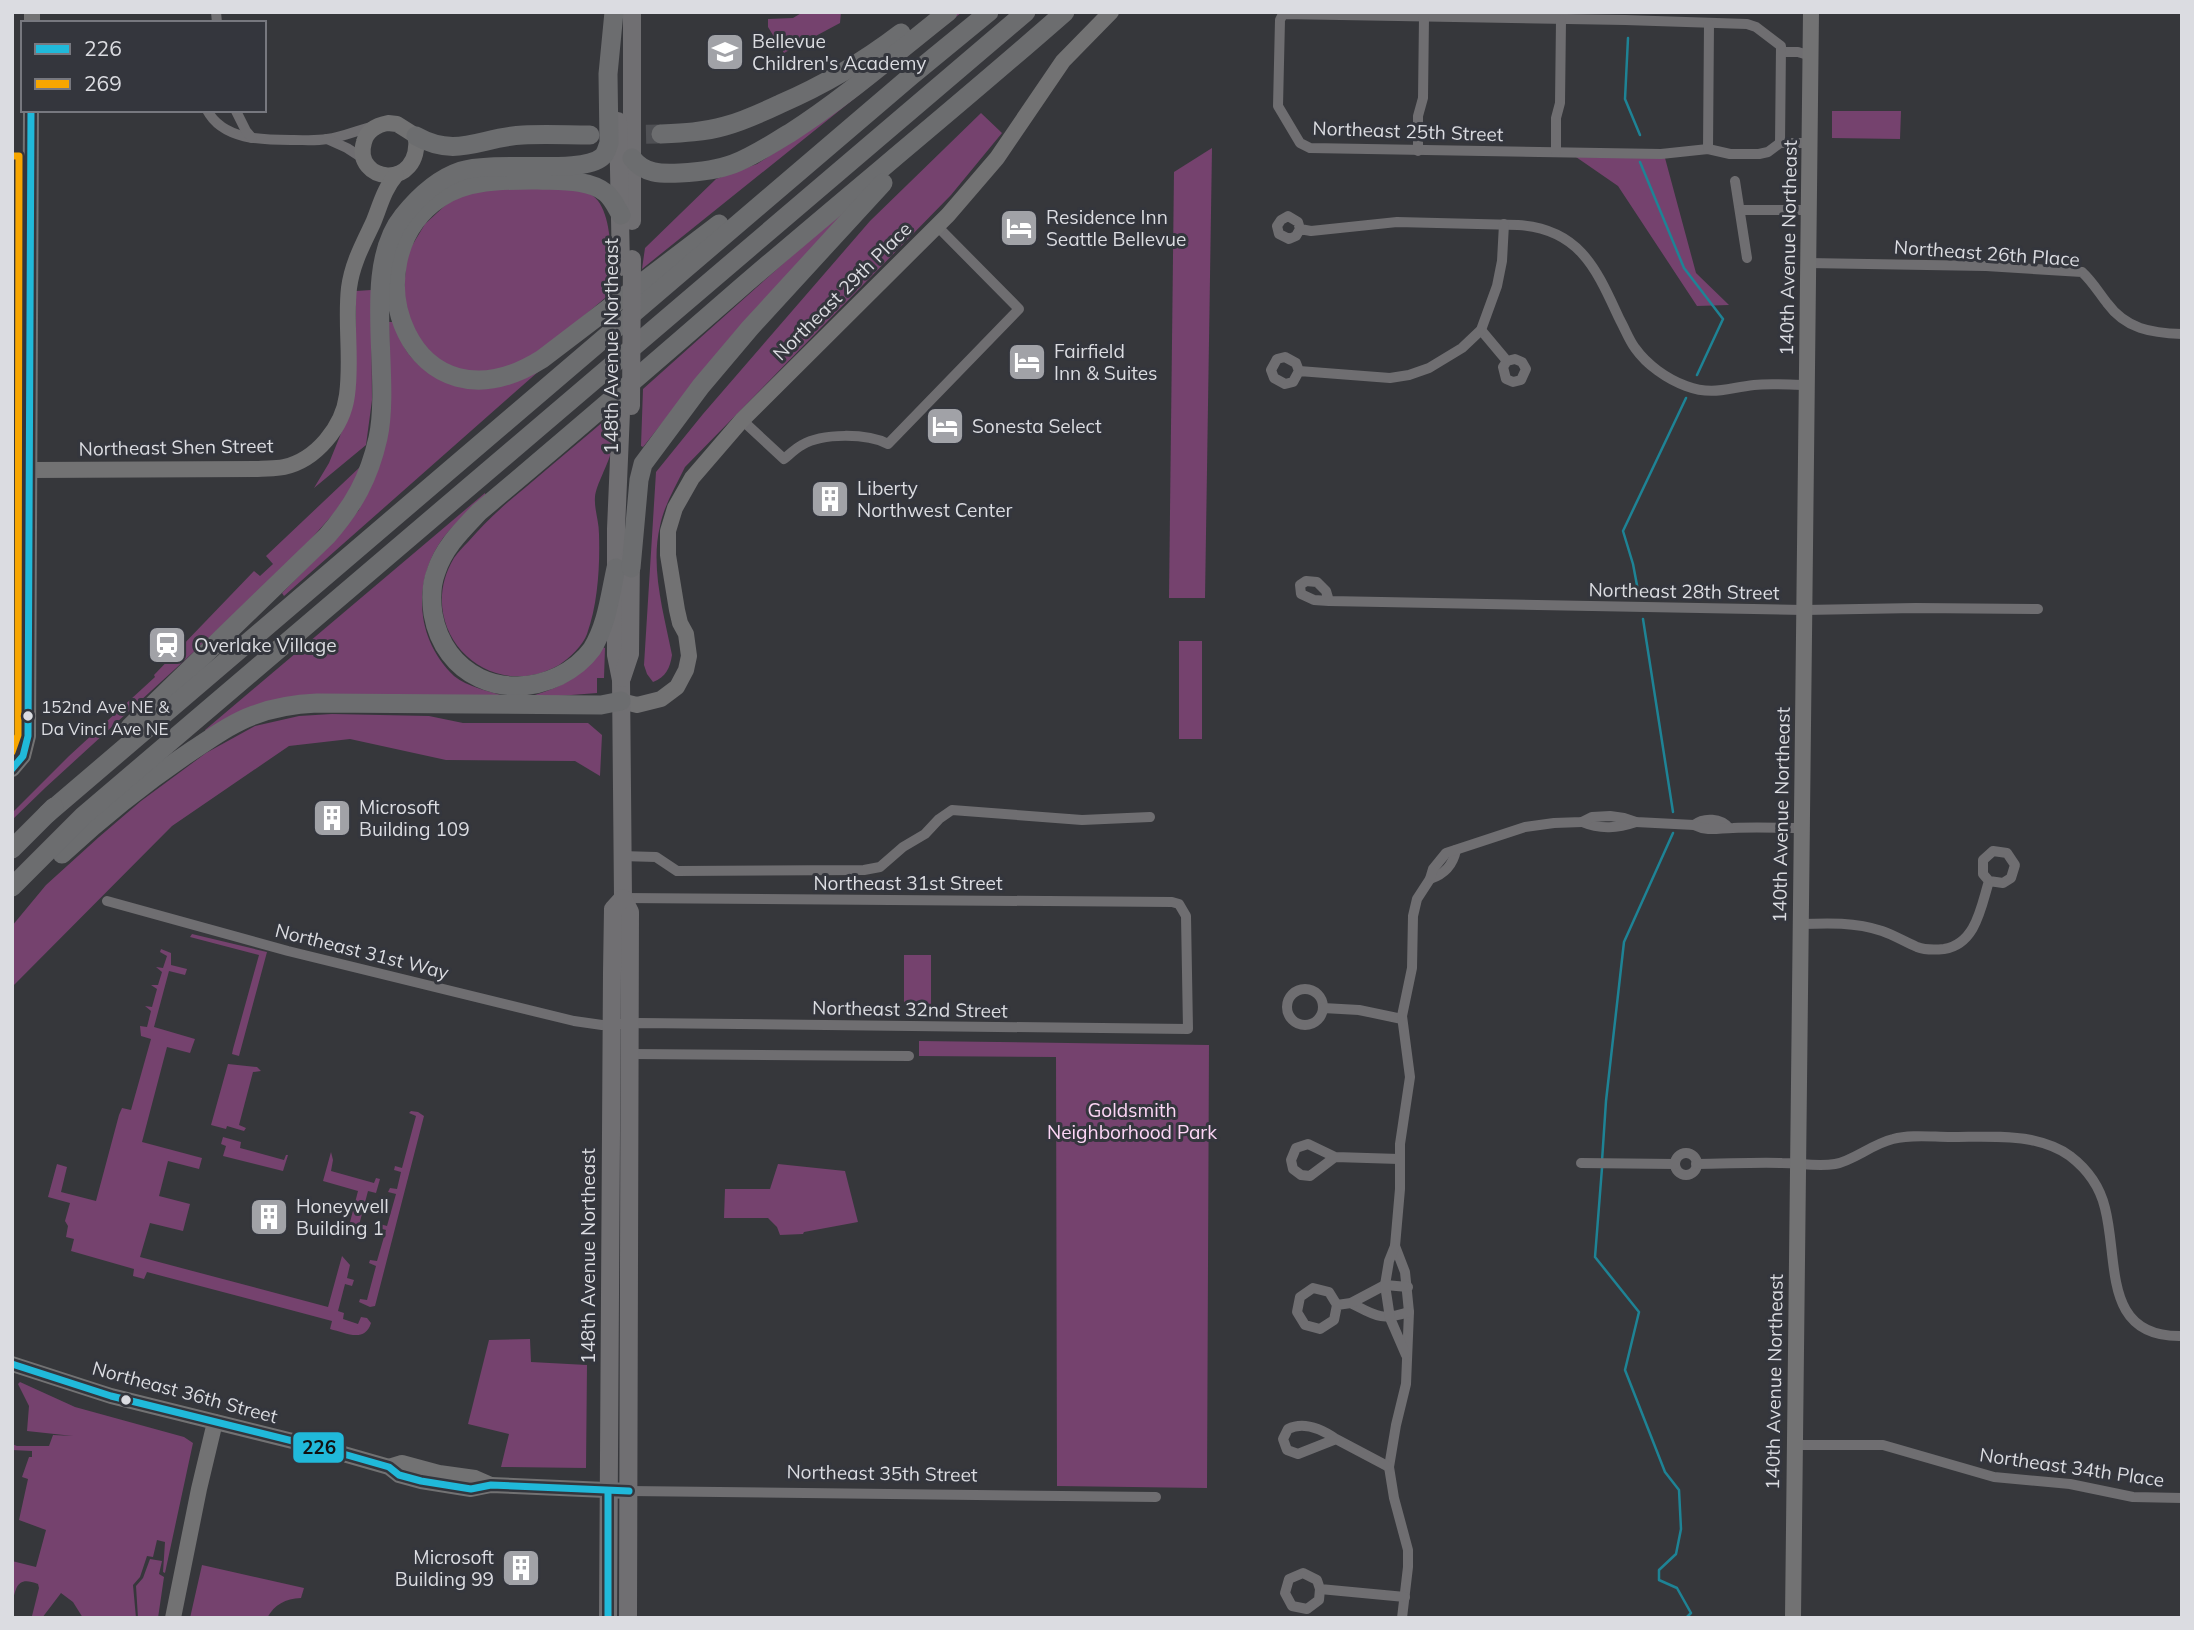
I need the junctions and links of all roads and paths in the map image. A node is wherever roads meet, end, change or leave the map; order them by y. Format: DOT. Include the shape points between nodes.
graph roads {
  1 [pos="614,12"];
  2 [pos="632,12"];
  3 [pos="930,12"];
  4 [pos="948,12"];
  5 [pos="989,12"];
  6 [pos="1026,12"];
  7 [pos="1065,12"];
  8 [pos="1111,12"];
  9 [pos="1811,12"];
  10 [pos="1424,17"];
  11 [pos="1560,20"];
  12 [pos="1709,23"];
  13 [pos="1781,52"];
  14 [pos="1811,56"];
  15 [pos="911,76"];
  16 [pos="968,97"];
  17 [pos="31,112"];
  18 [pos="208,112"];
  19 [pos="235,112"];
  20 [pos="236,112"];
  21 [pos="218,122"];
  22 [pos="380,125"];
  23 [pos="661,134"];
  24 [pos="590,135"];
  25 [pos="416,136"];
  26 [pos="252,138"];
  27 [pos="327,139"];
  28 [pos="1780,143"];
  29 [pos="1810,143"];
  30 [pos="1708,149"];
  31 [pos="1418,151"];
  32 [pos="1556,152"];
  33 [pos="632,158"];
  34 [pos="366,162"];
  35 [pos="396,175"];
  36 [pos="1735,181"];
  37 [pos="1740,210"];
  38 [pos="1808,210"];
  39 [pos="376,212"];
  40 [pos="621,215"];
  41 [pos="1504,224"];
  42 [pos="937,226"];
  43 [pos="1300,229"];
  44 [pos="1747,258"];
  45 [pos="1808,262"];
  46 [pos="626,263"];
  47 [pos="12,306"];
  48 [pos="31,306"];
  49 [pos="1481,330"];
  50 [pos="2182,334"];
  51 [pos="1507,361"];
  52 [pos="1298,371"];
  53 [pos="1807,385"];
  54 [pos="742,420"];
  55 [pos="12,470"];
  56 [pos="31,470"];
  57 [pos="623,568"];
  58 [pos="1329,601"];
  59 [pos="2038,609"];
  60 [pos="1804,610"];
  61 [pos="621,701"];
  62 [pos="12,769"];
  63 [pos="47,814"];
  64 [pos="1150,817"];
  65 [pos="1802,828"];
  66 [pos="12,849"];
  67 [pos="621,856"];
  68 [pos="1989,881"];
  69 [pos="12,887"];
  70 [pos="623,898"];
  71 [pos="12,900"];
  72 [pos="107,901"];
  73 [pos="1800,924"];
  74 [pos="1323,1009"];
  75 [pos="1402,1019"];
  76 [pos="631,1023"];
  77 [pos="611,1024"];
  78 [pos="1188,1030"];
  79 [pos="631,1054"];
  80 [pos="909,1056"];
  81 [pos="1335,1157"];
  82 [pos="1399,1159"];
  83 [pos="1581,1163"];
  84 [pos="1798,1165"];
  85 [pos="1395,1246"];
  86 [pos="1385,1285"];
  87 [pos="1408,1287"];
  88 [pos="1351,1303"];
  89 [pos="1337,1305"];
  90 [pos="1409,1312"];
  91 [pos="1390,1318"];
  92 [pos="2182,1336"];
  93 [pos="1406,1355"];
  94 [pos="12,1364"];
  95 [pos="215,1422"];
  96 [pos="1336,1439"];
  97 [pos="1795,1445"];
  98 [pos="1389,1467"];
  99 [pos="608,1491"];
  100 [pos="629,1492"];
  101 [pos="1156,1497"];
  102 [pos="2182,1498"];
  103 [pos="1320,1590"];
  104 [pos="1405,1597"];
  105 [pos="173,1618"];
  106 [pos="608,1618"];
  107 [pos="628,1618"];
  108 [pos="1402,1618"];
  109 [pos="1793,1618"];
  1 -- 40 [label="main road, 148th Avenue Northeast"];
  1 -- 63 [label="highway" via="605,154 582,166 491,166 461,172 433,186 406,212 389,239 381,270 381,404 378,436 362,489 319,545 132,725"];
  2 -- 33 [label="main road, 148th Avenue Northeast"];
  3 -- 23 [label="highway" via="867,59 798,97 728,126"];
  4 -- 33 [label="highway" via="818,115 755,155 731,165 670,173 646,171"];
  5 -- 15 [label="highway"];
  6 -- 69 [label="highway" via="83,816"];
  7 -- 16 [label="highway"];
  8 -- 42 [label="street, Northeast 29th Place" via="1063,61 997,158"];
  9 -- 14 [label="street, 140th Avenue Northeast"];
  10 -- 11 [label="street, Northeast 25th Street"];
  10 -- 31 [label="street"];
  10 -- 31 [label="street, Northeast 25th Street" via="1283,15 1280,20 1278,106 1300,143 1310,148"];
  11 -- 12 [label="street, Northeast 25th Street"];
  11 -- 32 [label="street"];
  12 -- 13 [label="street, Northeast 25th Street" via="1756,27 1781,46"];
  12 -- 30 [label="street"];
  13 -- 14 [label="street"];
  13 -- 28 [label="street"];
  14 -- 29 [label="street, 140th Avenue Northeast"];
  15 -- 40 [label="highway" via="595,320 516,374 483,381 455,376 431,364 411,342 398,304 399,255 423,212 440,198 486,182 563,182 598,188"];
  15 -- 63 [label="highway"];
  16 -- 57 [label="highway" via="775,299 665,433 641,468"];
  16 -- 57 [label="highway" via="480,512 455,537 436,572 432,590 435,625 450,656 475,677 515,687 547,681 582,660 598,638"];
  17 -- 48 [label="street"];
  18 -- 21 [label="street"];
  19 -- 21 [label="street" via="230,122"];
  20 -- 26 [label="street"];
  21 -- 26 [label="street"];
  22 -- 25 [label="street" via="397,124"];
  22 -- 27 [label="street"];
  22 -- 34 [label="street" via="367,135"];
  24 -- 25 [label="highway" via="522,135 457,148 431,145"];
  25 -- 35 [label="street" via="410,166"];
  26 -- 27 [label="street"];
  27 -- 34 [label="street"];
  28 -- 29 [label="street, Northeast 25th Street"];
  28 -- 30 [label="street, Northeast 25th Street" via="1759,154"];
  29 -- 38 [label="street, 140th Avenue Northeast"];
  30 -- 32 [label="street, Northeast 25th Street"];
  31 -- 32 [label="street, Northeast 25th Street"];
  33 -- 46 [label="main road, 148th Avenue Northeast"];
  34 -- 35 [label="street" via="380,174"];
  34 -- 39 [label="street"];
  35 -- 39 [label="street"];
  36 -- 37 [label="street"];
  37 -- 38 [label="street"];
  37 -- 44 [label="street"];
  38 -- 45 [label="street, 140th Avenue Northeast"];
  39 -- 56 [label="street, Northeast Shen Street" via="349,285 348,394 330,435 309,455 282,467 257,469"];
  40 -- 46 [label="main road, 148th Avenue Northeast"];
  41 -- 43 [label="street" via="1397,222"];
  41 -- 49 [label="street" via="1497,286"];
  41 -- 53 [label="street" via="1550,230 1570,242 1594,265 1644,360 1684,386 1719,393 1755,385"];
  42 -- 54 [label="street, Northeast 29th Place"];
  42 -- 54 [label="street" via="1018,309 888,444 861,436 821,438 784,459"];
  45 -- 50 [label="street, Northeast 26th Place" via="2082,272 2127,323 2158,334"];
  45 -- 53 [label="street, 140th Avenue Northeast"];
  46 -- 57 [label="main road, 148th Avenue Northeast, bridge"];
  47 -- 48 [label="street"];
  48 -- 56 [label="street"];
  49 -- 51 [label="street"];
  49 -- 52 [label="street" via="1447,359 1409,375 1390,378"];
  53 -- 60 [label="street, 140th Avenue Northeast"];
  54 -- 61 [label="street, Northeast 29th Place" via="692,478 668,530 669,575 689,656 686,670 677,687 661,699 637,705"];
  55 -- 56 [label="street, Northeast Shen Street"];
  56 -- 62 [label="street" via="28,736 23,756"];
  57 -- 61 [label="main road, 148th Avenue Northeast" via="630,654 621,680"];
  58 -- 60 [label="street, Northeast 28th Street"];
  59 -- 60 [label="street, Northeast 28th Street"];
  60 -- 65 [label="street, 140th Avenue Northeast"];
  61 -- 67 [label="main road, 148th Avenue Northeast"];
  61 -- 71 [label="highway" via="601,705 309,703 265,711 223,731 155,778 95,824"];
  63 -- 66 [label="highway"];
  64 -- 67 [label="street" via="1082,820 952,810 880,867 864,870 677,870 656,857"];
  65 -- 73 [label="street, 140th Avenue Northeast"];
  65 -- 75 [label="street" via="1715,830 1592,817 1525,827 1446,853 1417,900 1412,968"];
  67 -- 70 [label="main road, 148th Avenue Northeast"];
  68 -- 73 [label="street" via="1974,928 1957,945 1947,948 1918,947 1861,926"];
  70 -- 76 [label="main road, 148th Avenue Northeast" via="630,912"];
  70 -- 77 [label="main road, 148th Avenue Northeast" via="613,909"];
  70 -- 78 [label="street, Northeast 31st Street" via="1172,902 1179,904 1186,916"];
  72 -- 77 [label="street, Northeast 31st Way" via="460,995 574,1021"];
  73 -- 84 [label="street, 140th Avenue Northeast"];
  74 -- 75 [label="street" via="1359,1010"];
  75 -- 82 [label="street" via="1410,1077"];
  76 -- 77 [label="street, Northeast 31st Way"];
  76 -- 78 [label="street, Northeast 32nd Street"];
  76 -- 79 [label="main road, 148th Avenue Northeast"];
  77 -- 99 [label="main road, 148th Avenue Northeast"];
  79 -- 80 [label="street"];
  79 -- 100 [label="main road, 148th Avenue Northeast"];
  81 -- 82 [label="street"];
  82 -- 85 [label="street"];
  83 -- 84 [label="street" via="1675,1164 1680,1155 1687,1154 1696,1164"];
  84 -- 92 [label="street" via="1839,1163 1880,1143 1905,1137 2008,1138 2057,1148 2082,1167 2100,1193 2118,1296 2128,1316 2147,1331"];
  84 -- 97 [label="street, 140th Avenue Northeast"];
  85 -- 86 [label="street"];
  85 -- 87 [label="street"];
  86 -- 87 [label="street"];
  86 -- 88 [label="street"];
  86 -- 91 [label="street"];
  87 -- 90 [label="street"];
  88 -- 89 [label="street"];
  88 -- 91 [label="street" via="1375,1316"];
  90 -- 91 [label="street"];
  90 -- 93 [label="street"];
  91 -- 93 [label="street"];
  93 -- 98 [label="street" via="1406,1384"];
  94 -- 95 [label="street, Northeast 36th Street" via="111,1396"];
  95 -- 99 [label="street, Northeast 36th Street" via="389,1467 402,1463 491,1485"];
  95 -- 105 [label="street"];
  96 -- 98 [label="street"];
  97 -- 102 [label="street, Northeast 34th Place" via="1883,1445 1994,1477 2070,1484 2133,1497"];
  97 -- 109 [label="street, 140th Avenue Northeast"];
  98 -- 104 [label="street" via="1408,1550"];
  99 -- 100 [label="street, Northeast 35th Street"];
  99 -- 106 [label="main road, 148th Avenue Northeast"];
  100 -- 101 [label="street, Northeast 35th Street"];
  100 -- 107 [label="main road, 148th Avenue Northeast"];
  103 -- 104 [label="street"];
  104 -- 108 [label="street"];
}
